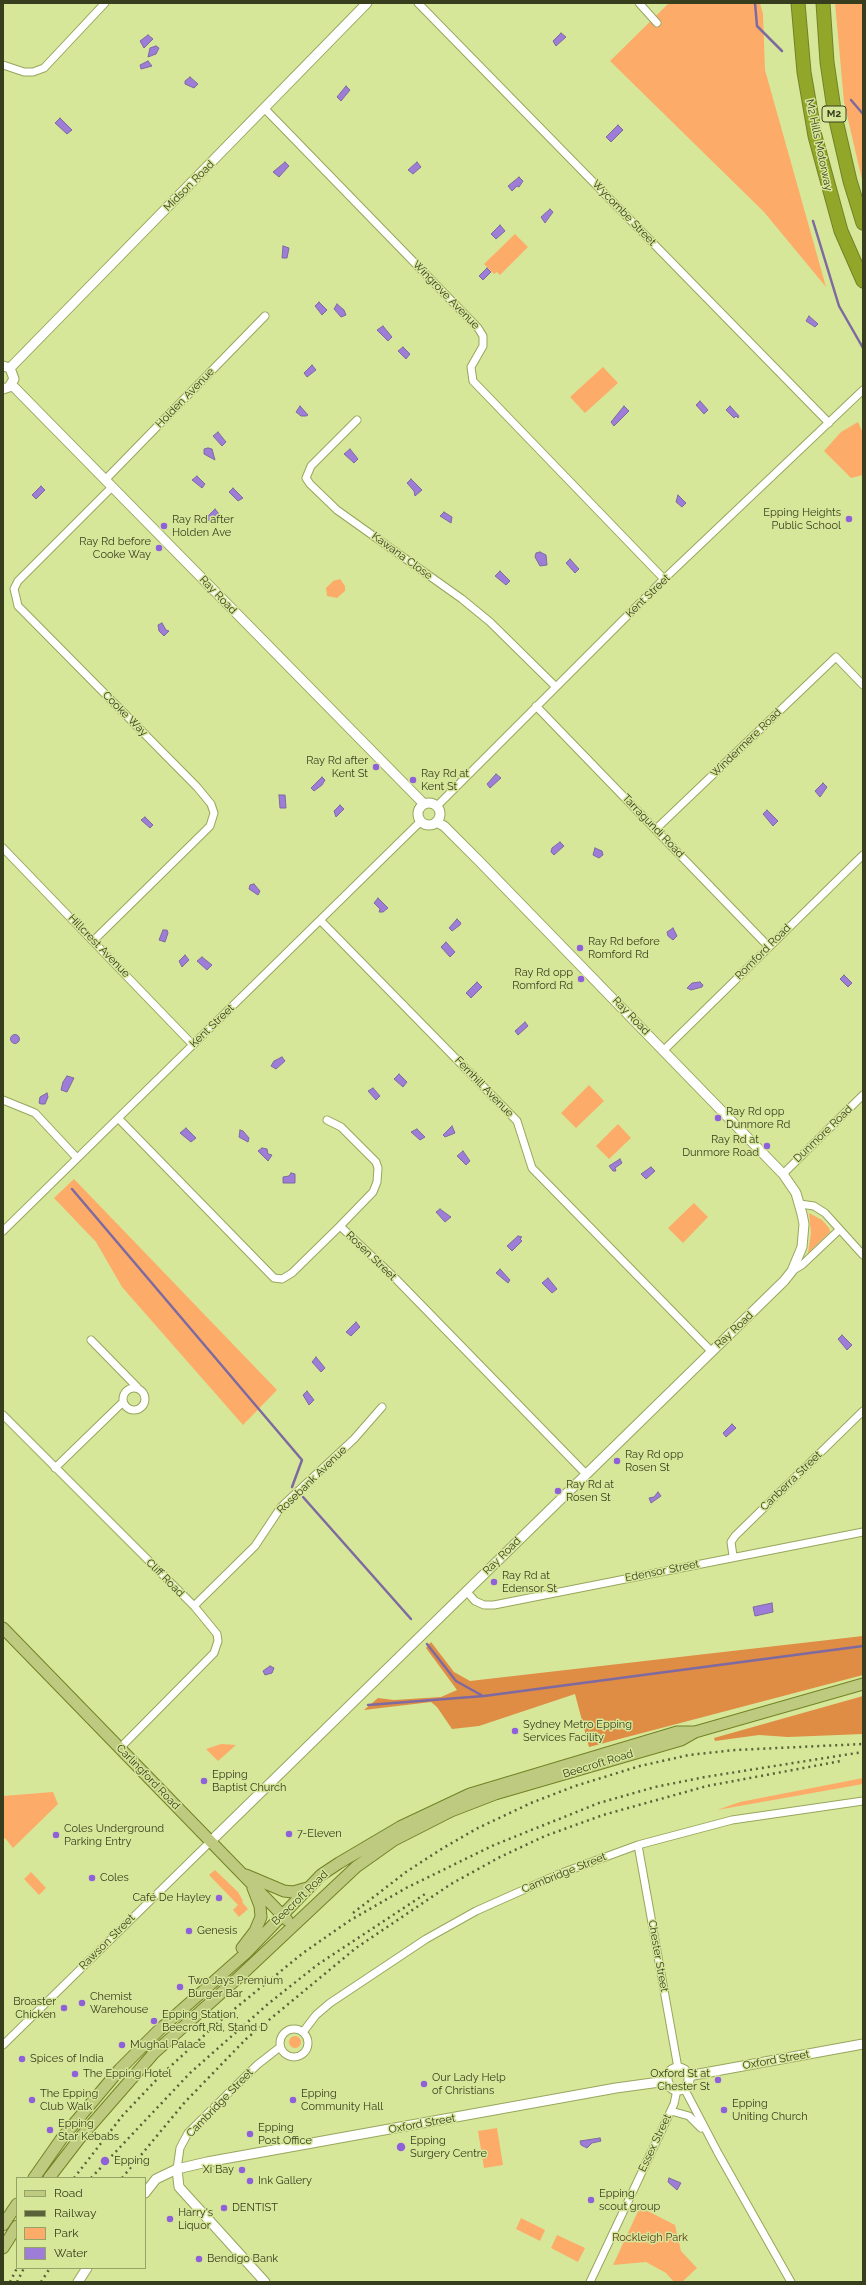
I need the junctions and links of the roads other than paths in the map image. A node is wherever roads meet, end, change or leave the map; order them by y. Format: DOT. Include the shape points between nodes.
graph roads {
  1 [pos="105,3"];
  2 [pos="367,3"];
  3 [pos="418,3"];
  4 [pos="639,3"];
  5 [pos="798,3"];
  6 [pos="823,3"];
  7 [pos="658,22"];
  8 [pos="3,65"];
  9 [pos="265,108"];
  10 [pos="863,223"];
  11 [pos="863,281"];
  12 [pos="266,316"];
  13 [pos="6,367"];
  14 [pos="7,387"];
  15 [pos="863,390"];
  16 [pos="357,420"];
  17 [pos="829,423"];
  18 [pos="105,480"];
  19 [pos="112,487"];
  20 [pos="664,579"];
  21 [pos="863,685"];
  22 [pos="556,686"];
  23 [pos="536,706"];
  24 [pos="424,804"];
  25 [pos="436,806"];
  26 [pos="421,821"];
  27 [pos="436,822"];
  28 [pos="656,829"];
  29 [pos="3,848"];
  30 [pos="863,855"];
  31 [pos="320,920"];
  32 [pos="94,940"];
  33 [pos="768,946"];
  34 [pos="193,1045"];
  35 [pos="664,1050"];
  36 [pos="863,1095"];
  37 [pos="3,1100"];
  38 [pos="118,1118"];
  39 [pos="327,1120"];
  40 [pos="76,1157"];
  41 [pos="783,1174"];
  42 [pos="800,1204"];
  43 [pos="340,1226"];
  44 [pos="839,1230"];
  45 [pos="3,1231"];
  46 [pos="863,1255"];
  47 [pos="792,1271"];
  48 [pos="91,1340"];
  49 [pos="711,1351"];
  50 [pos="137,1387"];
  51 [pos="123,1402"];
  52 [pos="382,1407"];
  53 [pos="863,1411"];
  54 [pos="3,1415"];
  55 [pos="55,1468"];
  56 [pos="586,1474"];
  57 [pos="863,1532"];
  58 [pos="733,1556"];
  59 [pos="467,1592"];
  60 [pos="194,1606"];
  61 [pos="3,1628"];
  62 [pos="863,1684"];
  63 [pos="695,1732"];
  64 [pos="120,1748"];
  65 [pos="863,1801"];
  66 [pos="211,1841"];
  67 [pos="638,1845"];
  68 [pos="242,1873"];
  69 [pos="314,1882"];
  70 [pos="282,1915"];
  71 [pos="293,1926"];
  72 [pos="226,1970"];
  73 [pos="303,2032"];
  74 [pos="863,2044"];
  75 [pos="3,2045"];
  76 [pos="280,2047"];
  77 [pos="678,2068"];
  78 [pos="688,2076"];
  79 [pos="667,2081"];
  80 [pos="681,2089"];
  81 [pos="670,2111"];
  82 [pos="718,2154"];
  83 [pos="177,2169"];
  84 [pos="35,2177"];
  85 [pos="50,2177"];
  86 [pos="146,2192"];
  87 [pos="16,2206"];
  88 [pos="3,2225"];
  89 [pos="16,2228"];
  90 [pos="3,2248"];
  91 [pos="86,2269"];
  92 [pos="262,2281"];
  93 [pos="78,2282"];
  94 [pos="590,2282"];
  95 [pos="791,2282"];
  1 -- 8 [label="street" via="44,68 24,72"];
  2 -- 9 [label="street, Midson Road"];
  3 -- 17 [label="street, Wycombe Street"];
  4 -- 7 [label="street"];
  5 -- 11 [label="highway, M2 Hills Motorway / M2" via="804,72 815,136 839,224"];
  6 -- 10 [label="highway, M2 Hills Motorway / M2" via="827,62 835,116"];
  9 -- 13 [label="street, Midson Road"];
  9 -- 20 [label="street, Wingrove Avenue" via="478,328 483,336 483,346 471,367 473,382"];
  12 -- 18 [label="street, Holden Avenue"];
  13 -- 14 [label="street" via="14,375"];
  14 -- 18 [label="street, Ray Road"];
  15 -- 17 [label="street, Kent Street"];
  16 -- 22 [label="street, Kawana Close" via="311,466 306,478 310,484 337,510 485,617"];
  17 -- 20 [label="street, Kent Street"];
  18 -- 19 [label="street, Ray Road"];
  19 -- 24 [label="street, Ray Road"];
  19 -- 32 [label="street, Cooke Way" via="18,581 14,590 18,606 197,787 211,804 214,813 210,826"];
  20 -- 22 [label="street, Kent Street"];
  21 -- 28 [label="street, Windermere Road" via="836,657"];
  22 -- 23 [label="street, Kent Street"];
  23 -- 25 [label="street, Kent Street"];
  23 -- 28 [label="street, Tarragundi Road"];
  24 -- 25 [label="street"];
  24 -- 26 [label="street" via="418,812"];
  25 -- 27 [label="street" via="440,816"];
  26 -- 27 [label="street" via="427,825"];
  26 -- 31 [label="street, Kent Street"];
  27 -- 35 [label="street, Ray Road" via="444,826"];
  28 -- 33 [label="street, Tarragundi Road"];
  29 -- 32 [label="street, Hillcrest Avenue"];
  30 -- 33 [label="street, Romford Road"];
  31 -- 34 [label="street, Kent Street"];
  31 -- 49 [label="street, Fernhill Avenue" via="517,1121 532,1168"];
  32 -- 34 [label="street, Hillcrest Avenue"];
  33 -- 35 [label="street, Romford Road"];
  34 -- 38 [label="street, Kent Street"];
  35 -- 41 [label="street, Ray Road"];
  36 -- 41 [label="street, Dunmore Road"];
  37 -- 40 [label="street" via="35,1114"];
  38 -- 40 [label="street, Kent Street"];
  38 -- 43 [label="street, Rosen Street" via="274,1278 282,1279 292,1273"];
  39 -- 43 [label="street" via="341,1127 376,1162 378,1168 373,1192"];
  40 -- 45 [label="street, Kent Street"];
  41 -- 42 [label="street, Ray Road" via="793,1187"];
  42 -- 44 [label="street" via="819,1209"];
  42 -- 47 [label="street, Ray Road" via="804,1224 802,1247"];
  43 -- 56 [label="street, Rosen Street" via="399,1282"];
  44 -- 46 [label="street"];
  44 -- 47 [label="street, Ray Road" via="802,1265"];
  47 -- 49 [label="street, Ray Road"];
  48 -- 50 [label="street"];
  49 -- 56 [label="street, Ray Road"];
  50 -- 51 [label="street" via="125,1392"];
  50 -- 51 [label="street" via="145,1396 143,1406 133,1410 126,1407"];
  51 -- 55 [label="street"];
  52 -- 60 [label="street, Rosebank Avenue" via="354,1439 281,1507 254,1546"];
  53 -- 58 [label="street, Canberra Street" via="735,1536 732,1542"];
  54 -- 55 [label="street, Cliff Road"];
  55 -- 60 [label="street, Cliff Road"];
  56 -- 59 [label="street, Ray Road"];
  57 -- 58 [label="street, Edensor Street"];
  58 -- 59 [label="street, Edensor Street" via="494,1605 484,1605 475,1601"];
  59 -- 66 [label="street, Ray Road"];
  60 -- 64 [label="street, Cliff Road" via="214,1629 217,1648"];
  61 -- 64 [label="main road, Carlingford Road"];
  62 -- 63 [label="main road, Beecroft Road"];
  63 -- 69 [label="main road, Beecroft Road" via="677,1732 470,1794 382,1837 339,1863"];
  63 -- 71 [label="main road, Beecroft Road" via="681,1740 495,1794 451,1811 394,1840 373,1854"];
  64 -- 66 [label="main road, Carlingford Road"];
  65 -- 67 [label="street, Cambridge Street" via="732,1820"];
  66 -- 68 [label="main road, Carlingford Road"];
  66 -- 75 [label="street, Rawson Street"];
  67 -- 73 [label="street, Cambridge Street" via="515,1892 432,1936 330,2004 316,2015"];
  67 -- 77 [label="street, Chester Street"];
  68 -- 69 [label="main road" via="284,1891 306,1889"];
  68 -- 70 [label="main road, Carlingford Road"];
  68 -- 72 [label="main road" via="256,1894 261,1917 255,1930"];
  69 -- 70 [label="main road, Beecroft Road"];
  70 -- 71 [label="main road, Carlingford Road"];
  70 -- 72 [label="main road, Beecroft Road"];
  71 -- 85 [label="main road, Beecroft Road" via="154,2053 79,2139"];
  72 -- 84 [label="main road, Beecroft Road" via="159,2030 116,2074 62,2138"];
  73 -- 76 [label="street, Cambridge Street" via="294,2029 286,2031 280,2038"];
  73 -- 76 [label="street" via="309,2044 302,2055 289,2057"];
  74 -- 78 [label="street, Oxford Street"];
  76 -- 83 [label="street, Cambridge Street" via="257,2065 188,2133 180,2148"];
  77 -- 78 [label="street" via="684,2070"];
  77 -- 79 [label="street" via="669,2072"];
  78 -- 80 [label="street" via="688,2083"];
  79 -- 80 [label="street" via="670,2086"];
  79 -- 83 [label="street, Oxford Street"];
  80 -- 81 [label="street, Essex Street"];
  80 -- 82 [label="street"];
  81 -- 82 [label="street" via="693,2119"];
  81 -- 94 [label="street, Essex Street"];
  82 -- 95 [label="street"];
  83 -- 86 [label="street, Oxford Street" via="156,2179"];
  83 -- 92 [label="street" via="179,2186"];
  87 -- 88 [label="main road"];
  89 -- 90 [label="main road"];
  91 -- 93 [label="street"];
}
